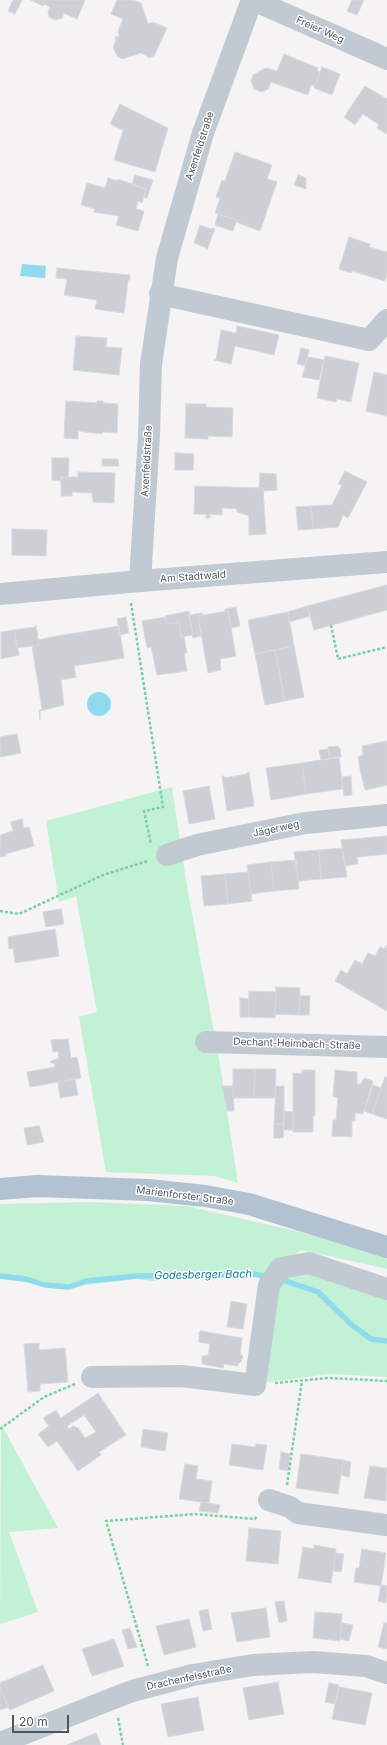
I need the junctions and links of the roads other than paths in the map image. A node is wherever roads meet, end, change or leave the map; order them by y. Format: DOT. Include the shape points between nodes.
graph roads {
  1 [pos="252,0"];
  2 [pos="387,59"];
  3 [pos="160,294"];
  4 [pos="387,320"];
  5 [pos="387,562"];
  6 [pos="134,582"];
  7 [pos="0,594"];
  8 [pos="387,815"];
  9 [pos="161,857"];
  10 [pos="206,1042"];
  11 [pos="387,1047"];
  12 [pos="0,1189"];
  13 [pos="387,1247"];
  14 [pos="387,1289"];
  15 [pos="92,1377"];
  16 [pos="269,1500"];
  17 [pos="387,1525"];
  18 [pos="387,1673"];
  19 [pos="0,1743"];
  1 -- 2 [label="street, Freier Weg"];
  1 -- 3 [label="street, Axenfeldstraße" via="203,133 167,258"];
  3 -- 4 [label="street" via="369,340"];
  3 -- 6 [label="street, Axenfeldstraße" via="150,364 149,435"];
  5 -- 6 [label="street, Am Stadtwald"];
  6 -- 7 [label="street, Am Stadtwald"];
  8 -- 9 [label="street, Jägerweg" via="306,823 197,845"];
  10 -- 11 [label="street, Dechant-Heimbach-Straße"];
  12 -- 13 [label="main road, Marienforster Straße" via="37,1186 148,1190 205,1196 249,1204"];
  14 -- 15 [label="street" via="309,1263 275,1276 255,1385 182,1376"];
  16 -- 17 [label="street" via="290,1507 298,1513"];
  18 -- 19 [label="street, Drachenfelsstraße" via="366,1666 313,1662 253,1665 194,1675 126,1693"];
}
